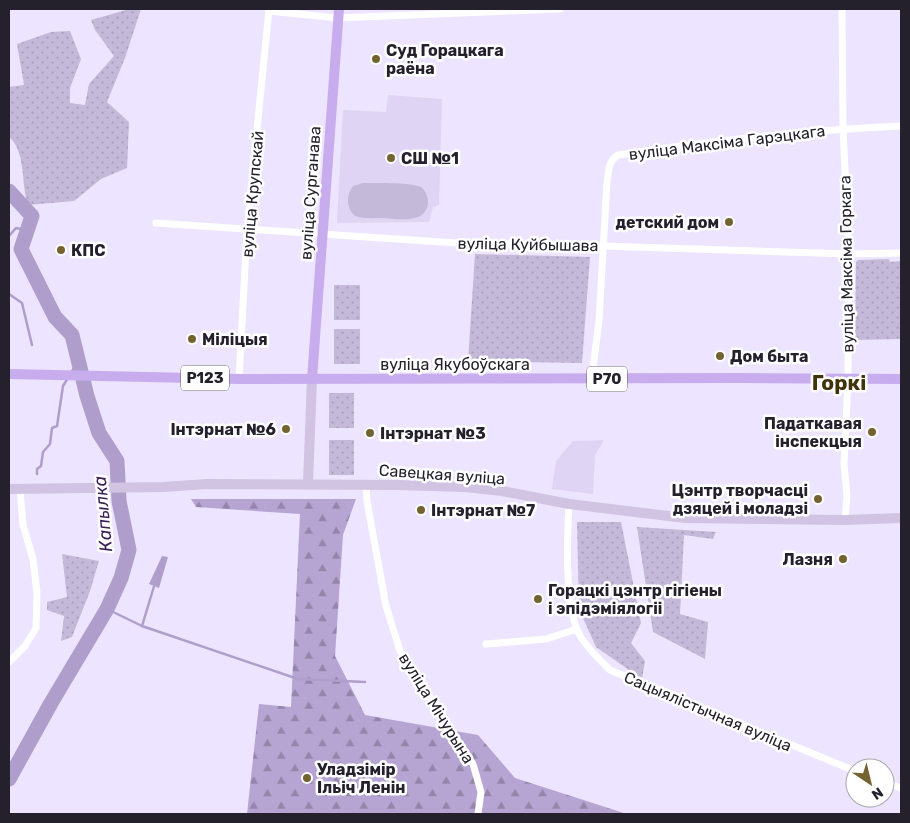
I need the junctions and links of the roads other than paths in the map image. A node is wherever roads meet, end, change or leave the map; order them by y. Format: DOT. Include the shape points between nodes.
graph roads {
  1 [pos="560,9"];
  2 [pos="842,9"];
  3 [pos="269,10"];
  4 [pos="338,13"];
  5 [pos="901,126"];
  6 [pos="843,128"];
  7 [pos="156,223"];
  8 [pos="247,230"];
  9 [pos="322,235"];
  10 [pos="603,246"];
  11 [pos="901,253"];
  12 [pos="849,254"];
  13 [pos="593,368"];
  14 [pos="9,374"];
  15 [pos="239,379"];
  16 [pos="312,379"];
  17 [pos="848,379"];
  18 [pos="901,379"];
  19 [pos="308,483"];
  20 [pos="366,484"];
  21 [pos="20,488"];
  22 [pos="9,489"];
  23 [pos="569,504"];
  24 [pos="901,518"];
  25 [pos="845,520"];
  26 [pos="577,629"];
  27 [pos="486,644"];
  28 [pos="9,662"];
  29 [pos="845,767"];
  30 [pos="478,814"];
  1 -- 4 [label="street"];
  2 -- 6 [label="street, вуліца Максіма Горкага"];
  3 -- 4 [label="street"];
  3 -- 8 [label="street, вуліца Крупскай"];
  4 -- 9 [label="main road, вуліца Сурганава"];
  5 -- 6 [label="street, вуліца Максіма Гарэцкага"];
  6 -- 10 [label="street, вуліца Максіма Гарэцкага" via="618,154 609,163"];
  6 -- 12 [label="street, вуліца Максіма Горкага"];
  7 -- 8 [label="street, вуліца Куйбышава"];
  8 -- 9 [label="street, вуліца Куйбышава"];
  8 -- 15 [label="street, вуліца Крупскай"];
  9 -- 10 [label="street, вуліца Куйбышава" via="456,243"];
  9 -- 16 [label="main road, вуліца Сурганава"];
  10 -- 12 [label="street, вуліца Куйбышава"];
  10 -- 13 [label="street, вуліца Максіма Гарэцкага"];
  11 -- 12 [label="street, вуліца Куйбышава"];
  12 -- 17 [label="street, вуліца Максіма Горкага"];
  14 -- 15 [label="main road, вуліца Якубоўскага / Р123"];
  15 -- 16 [label="main road, вуліца Якубоўскага / Р123"];
  16 -- 17 [label="main road, вуліца Якубоўскага / Р70"];
  16 -- 19 [label="main road"];
  17 -- 18 [label="main road, вуліца Якубоўскага / Р70"];
  17 -- 25 [label="street, вуліца Максіма Горкага"];
  19 -- 20 [label="main road, Савецкая вуліца"];
  19 -- 21 [label="main road, Савецкая вуліца"];
  20 -- 23 [label="main road, Савецкая вуліца" via="465,487"];
  20 -- 30 [label="street, вуліца Мічурына" via="366,501 386,606 400,651 473,764 481,792"];
  21 -- 22 [label="main road, Савецкая вуліца"];
  21 -- 28 [label="street" via="23,525 33,559 37,593 36,628 25,646"];
  23 -- 25 [label="main road, Савецкая вуліца" via="685,518"];
  23 -- 26 [label="street, Сацыялістычная вуліца" via="567,547 571,602"];
  24 -- 25 [label="main road, Савецкая вуліца"];
  26 -- 27 [label="street" via="546,639"];
  26 -- 29 [label="street, Сацыялістычная вуліца" via="610,670"];
}
